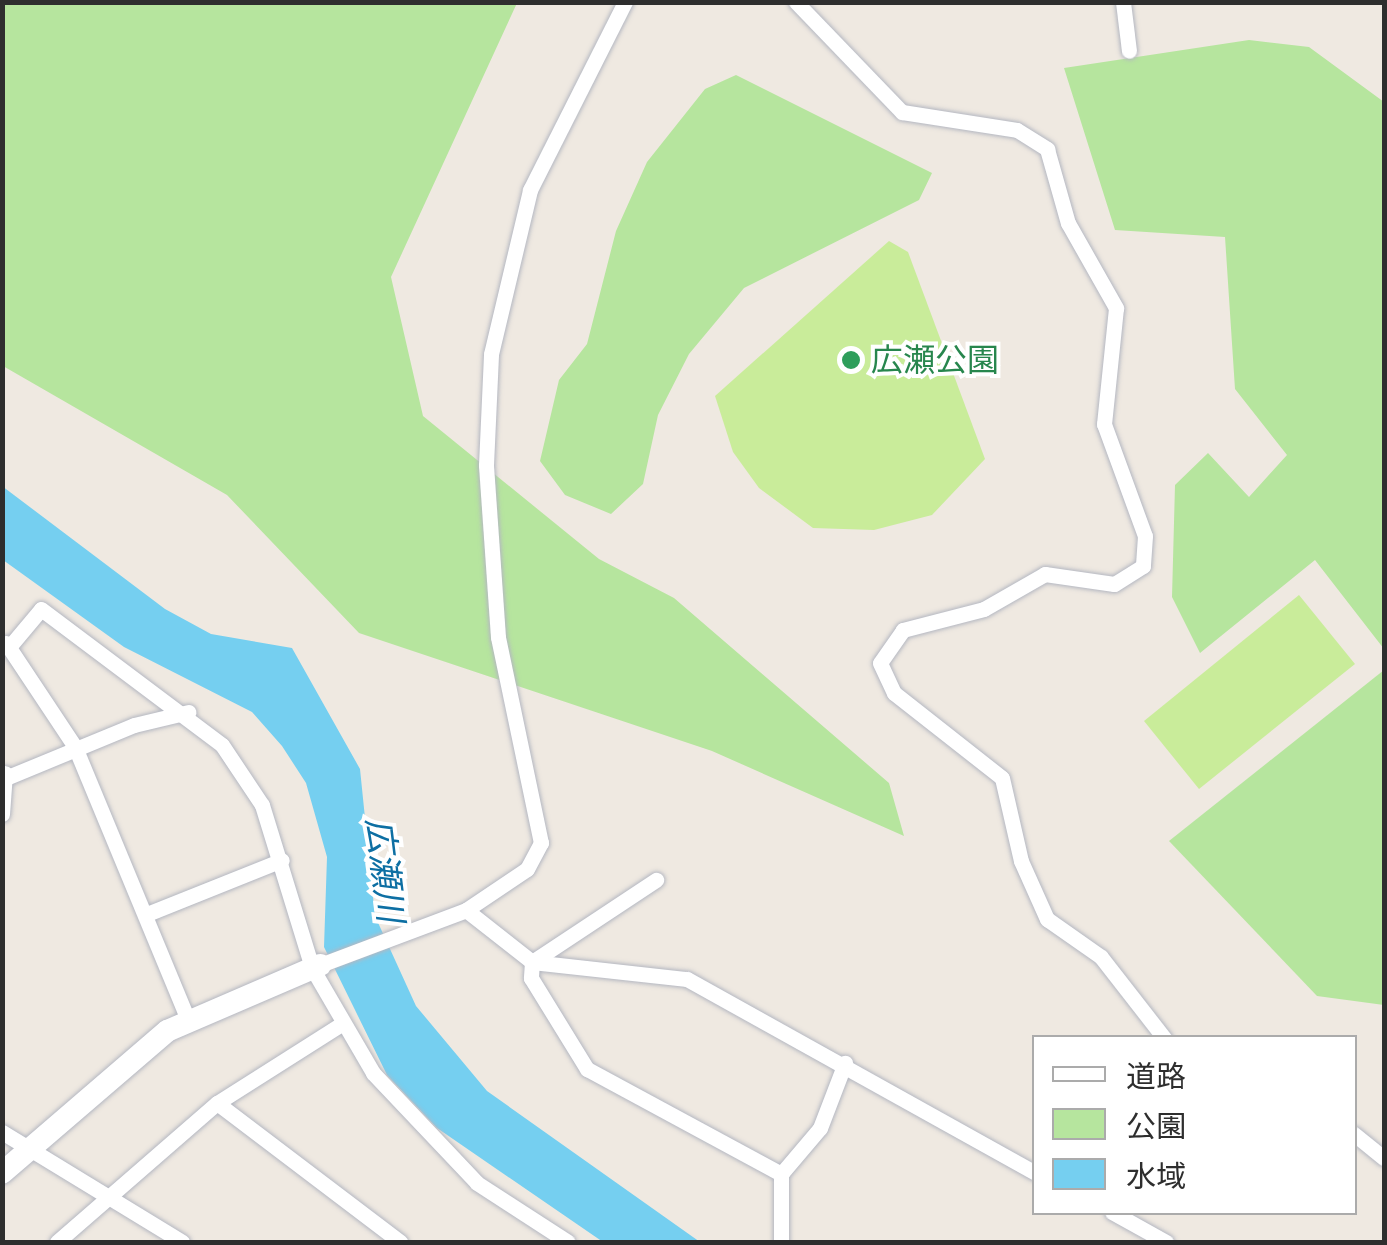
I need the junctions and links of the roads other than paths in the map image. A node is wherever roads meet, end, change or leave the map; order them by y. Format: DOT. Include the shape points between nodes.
graph roads {
  1 [pos="626,2"];
  2 [pos="796,2"];
  3 [pos="1123,2"];
  4 [pos="1129,50"];
  5 [pos="6,643"];
  6 [pos="188,712"];
  7 [pos="75,747"];
  8 [pos="5,774"];
  9 [pos="2,814"];
  10 [pos="282,860"];
  11 [pos="656,880"];
  12 [pos="466,910"];
  13 [pos="147,914"];
  14 [pos="532,962"];
  15 [pos="316,967"];
  16 [pos="188,1018"];
  17 [pos="340,1024"];
  18 [pos="1162,1035"];
  19 [pos="845,1063"];
  20 [pos="217,1104"];
  21 [pos="2,1132"];
  22 [pos="1357,1136"];
  23 [pos="30,1149"];
  24 [pos="1384,1158"];
  25 [pos="1032,1167"];
  26 [pos="2,1174"];
  27 [pos="780,1174"];
  28 [pos="110,1198"];
  29 [pos="1117,1215"];
  30 [pos="176,1241"];
  31 [pos="564,1241"];
  32 [pos="57,1242"];
  33 [pos="400,1242"];
  34 [pos="781,1242"];
  35 [pos="1166,1242"];
  1 -- 12 [label="street" via="550,142 504,276 486,465 494,580 509,702 543,826 527,869"];
  2 -- 18 [label="street" via="902,112 1017,130 1047,149 1068,224 1116,308 1104,424 1144,536 1143,566 1114,584 1045,574 984,610 904,630 880,663 894,693 1002,778 1021,862 1047,919 1101,956"];
  3 -- 4 [label="street"];
  5 -- 6 [label="street" via="41,609"];
  5 -- 7 [label="street"];
  6 -- 7 [label="street"];
  6 -- 10 [label="street" via="244,774"];
  7 -- 8 [label="street"];
  7 -- 13 [label="street"];
  8 -- 9 [label="street"];
  10 -- 13 [label="street"];
  10 -- 15 [label="street"];
  11 -- 14 [label="street"];
  12 -- 14 [label="street"];
  12 -- 15 [label="street"];
  13 -- 16 [label="street"];
  14 -- 19 [label="street" via="660,970"];
  14 -- 27 [label="street" via="530,978 587,1069"];
  15 -- 16 [label="street"];
  15 -- 17 [label="street"];
  16 -- 23 [label="street"];
  17 -- 20 [label="street"];
  17 -- 31 [label="street" via="431,1140"];
  19 -- 25 [label="street"];
  19 -- 27 [label="street" via="820,1128"];
  20 -- 28 [label="street"];
  20 -- 33 [label="street"];
  21 -- 23 [label="street"];
  22 -- 24 [label="street"];
  23 -- 26 [label="street"];
  23 -- 28 [label="street"];
  27 -- 34 [label="street"];
  28 -- 30 [label="street"];
  28 -- 32 [label="street"];
  29 -- 35 [label="street"];
}
